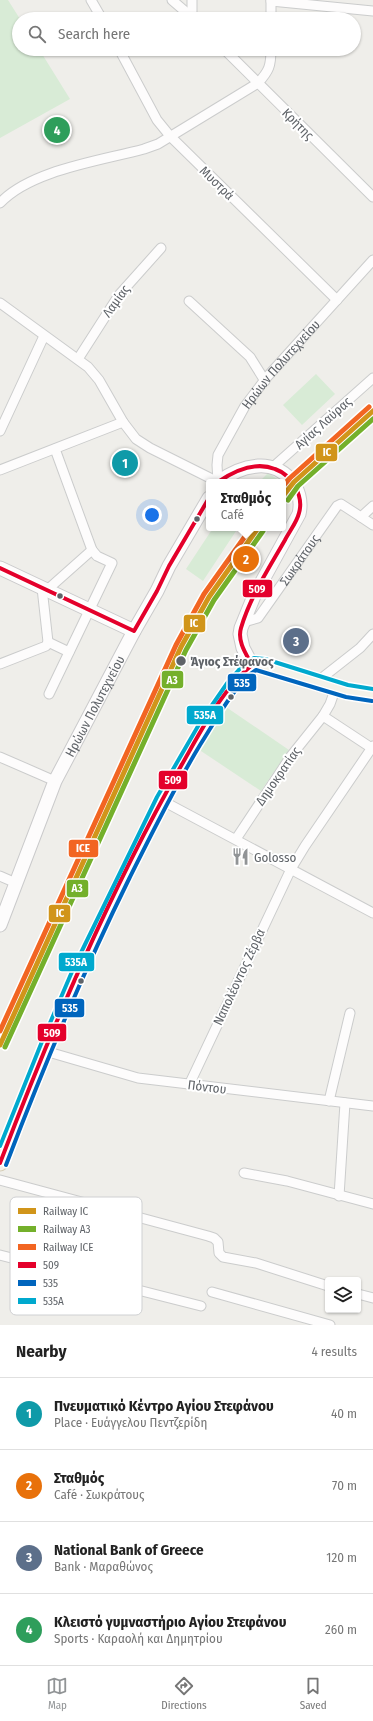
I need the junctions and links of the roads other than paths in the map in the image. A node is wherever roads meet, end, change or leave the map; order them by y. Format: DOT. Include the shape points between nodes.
graph roads {
  1 [pos="91,0"];
  2 [pos="172,0"];
  3 [pos="192,0"];
  4 [pos="271,1"];
  5 [pos="373,11"];
  6 [pos="98,12"];
  7 [pos="186,12"];
  8 [pos="193,12"];
  9 [pos="271,12"];
  10 [pos="123,56"];
  11 [pos="231,56"];
  12 [pos="271,56"];
  13 [pos="258,84"];
  14 [pos="170,136"];
  15 [pos="373,197"];
  16 [pos="0,203"];
  17 [pos="161,248"];
  18 [pos="373,260"];
  19 [pos="337,300"];
  20 [pos="189,301"];
  21 [pos="0,303"];
  22 [pos="44,336"];
  23 [pos="78,359"];
  24 [pos="373,378"];
  25 [pos="265,381"];
  26 [pos="123,422"];
  27 [pos="0,431"];
  28 [pos="55,450"];
  29 [pos="273,468"];
  30 [pos="0,470"];
  31 [pos="212,479"];
  32 [pos="218,479"];
  33 [pos="223,479"];
  34 [pos="206,503"];
  35 [pos="373,506"];
  36 [pos="361,517"];
  37 [pos="373,525"];
  38 [pos="92,550"];
  39 [pos="0,568"];
  40 [pos="44,589"];
  41 [pos="89,610"];
  42 [pos="244,622"];
  43 [pos="134,631"];
  44 [pos="373,634"];
  45 [pos="48,642"];
  46 [pos="69,652"];
  47 [pos="0,664"];
  48 [pos="252,665"];
  49 [pos="318,681"];
  50 [pos="336,687"];
  51 [pos="49,694"];
  52 [pos="373,695"];
  53 [pos="323,716"];
  54 [pos="373,747"];
  55 [pos="0,757"];
  56 [pos="55,782"];
  57 [pos="161,800"];
  58 [pos="236,839"];
  59 [pos="291,869"];
  60 [pos="0,876"];
  61 [pos="16,883"];
  62 [pos="373,913"];
  63 [pos="0,925"];
  64 [pos="350,1013"];
  65 [pos="44,1051"];
  66 [pos="188,1084"];
  67 [pos="329,1101"];
  68 [pos="345,1103"];
  69 [pos="373,1106"];
  70 [pos="0,1163"];
  71 [pos="244,1173"];
  72 [pos="0,1180"];
  73 [pos="339,1196"];
  74 [pos="63,1197"];
  75 [pos="373,1204"];
  76 [pos="142,1218"];
  77 [pos="0,1254"];
  78 [pos="10,1257"];
  79 [pos="325,1285"];
  80 [pos="142,1291"];
  81 [pos="212,1292"];
  82 [pos="361,1295"];
  83 [pos="373,1298"];
  84 [pos="201,1306"];
  85 [pos="330,1325"];
  1 -- 6 [label="street"];
  2 -- 7 [label="street"];
  3 -- 8 [label="street"];
  4 -- 5 [label="street"];
  4 -- 9 [label="street"];
  10 -- 14 [label="street, Μυστρά" via="157,120"];
  11 -- 13 [label="street, Κρήτης"];
  12 -- 13 [label="street" via="270,67"];
  13 -- 14 [label="street"];
  13 -- 15 [label="street, Κρήτης"];
  14 -- 16 [label="street" via="144,149 53,172 10,193"];
  14 -- 19 [label="street, Μυστρά"];
  17 -- 23 [label="street, Λαμίας" via="119,295"];
  18 -- 19 [label="street, Ηρώων Πολυτεχνείου"];
  19 -- 25 [label="street, Ηρώων Πολυτεχνείου"];
  20 -- 25 [label="street" via="250,357"];
  21 -- 22 [label="street"];
  22 -- 23 [label="street"];
  22 -- 27 [label="street"];
  23 -- 26 [label="street" via="99,380"];
  24 -- 29 [label="street, Αγίας Λαύρας"];
  25 -- 32 [label="street, Ηρώων Πολυτεχνείου" via="245,406 218,455"];
  26 -- 28 [label="street"];
  26 -- 31 [label="street" via="141,443"];
  28 -- 30 [label="street"];
  28 -- 38 [label="street"];
  29 -- 33 [label="street" via="246,468"];
  29 -- 42 [label="street" via="294,482 300,510 254,596"];
  34 -- 43 [label="street, Ηρώων Πολυτεχνείου"];
  35 -- 36 [label="street"];
  36 -- 37 [label="street"];
  36 -- 42 [label="street, Σωκράτους" via="341,504 337,506 258,618"];
  38 -- 40 [label="street"];
  38 -- 41 [label="street" via="97,556 112,563"];
  39 -- 40 [label="street"];
  40 -- 41 [label="street"];
  40 -- 45 [label="street"];
  41 -- 43 [label="street"];
  41 -- 46 [label="street"];
  42 -- 48 [label="street" via="240,631 242,643"];
  43 -- 56 [label="street, Ηρώων Πολυτεχνείου"];
  44 -- 49 [label="street" via="360,648"];
  45 -- 46 [label="street"];
  45 -- 47 [label="street" via="44,647"];
  46 -- 51 [label="street"];
  48 -- 49 [label="main road" via="263,665"];
  48 -- 57 [label="main road" via="221,700"];
  49 -- 50 [label="main road"];
  50 -- 52 [label="main road"];
  50 -- 53 [label="street, Δημοκρατίας"];
  53 -- 54 [label="street"];
  53 -- 58 [label="street, Δημοκρατίας" via="268,789"];
  54 -- 59 [label="street, Ναπολέοντος Ζέρβα"];
  55 -- 56 [label="street"];
  56 -- 61 [label="street, Ηρώων Πολυτεχνείου"];
  57 -- 58 [label="street"];
  57 -- 65 [label="main road" via="83,960"];
  58 -- 59 [label="street"];
  59 -- 62 [label="street"];
  59 -- 66 [label="street, Ναπολέοντος Ζέρβα"];
  60 -- 61 [label="street"];
  61 -- 63 [label="street, Ηρώων Πολυτεχνείου"];
  64 -- 67 [label="street"];
  65 -- 66 [label="street, Πόντου" via="138,1078"];
  65 -- 70 [label="main road"];
  66 -- 67 [label="street, Πόντου"];
  67 -- 68 [label="street, Πόντου"];
  68 -- 69 [label="street, Πόντου"];
  68 -- 73 [label="street"];
  71 -- 73 [label="street" via="287,1181"];
  72 -- 74 [label="street"];
  73 -- 75 [label="street"];
  76 -- 79 [label="street" via="208,1236 218,1242 219,1253 223,1257 261,1265"];
  77 -- 78 [label="street"];
  80 -- 84 [label="street"];
  81 -- 85 [label="street"];
  82 -- 83 [label="street"];
}
